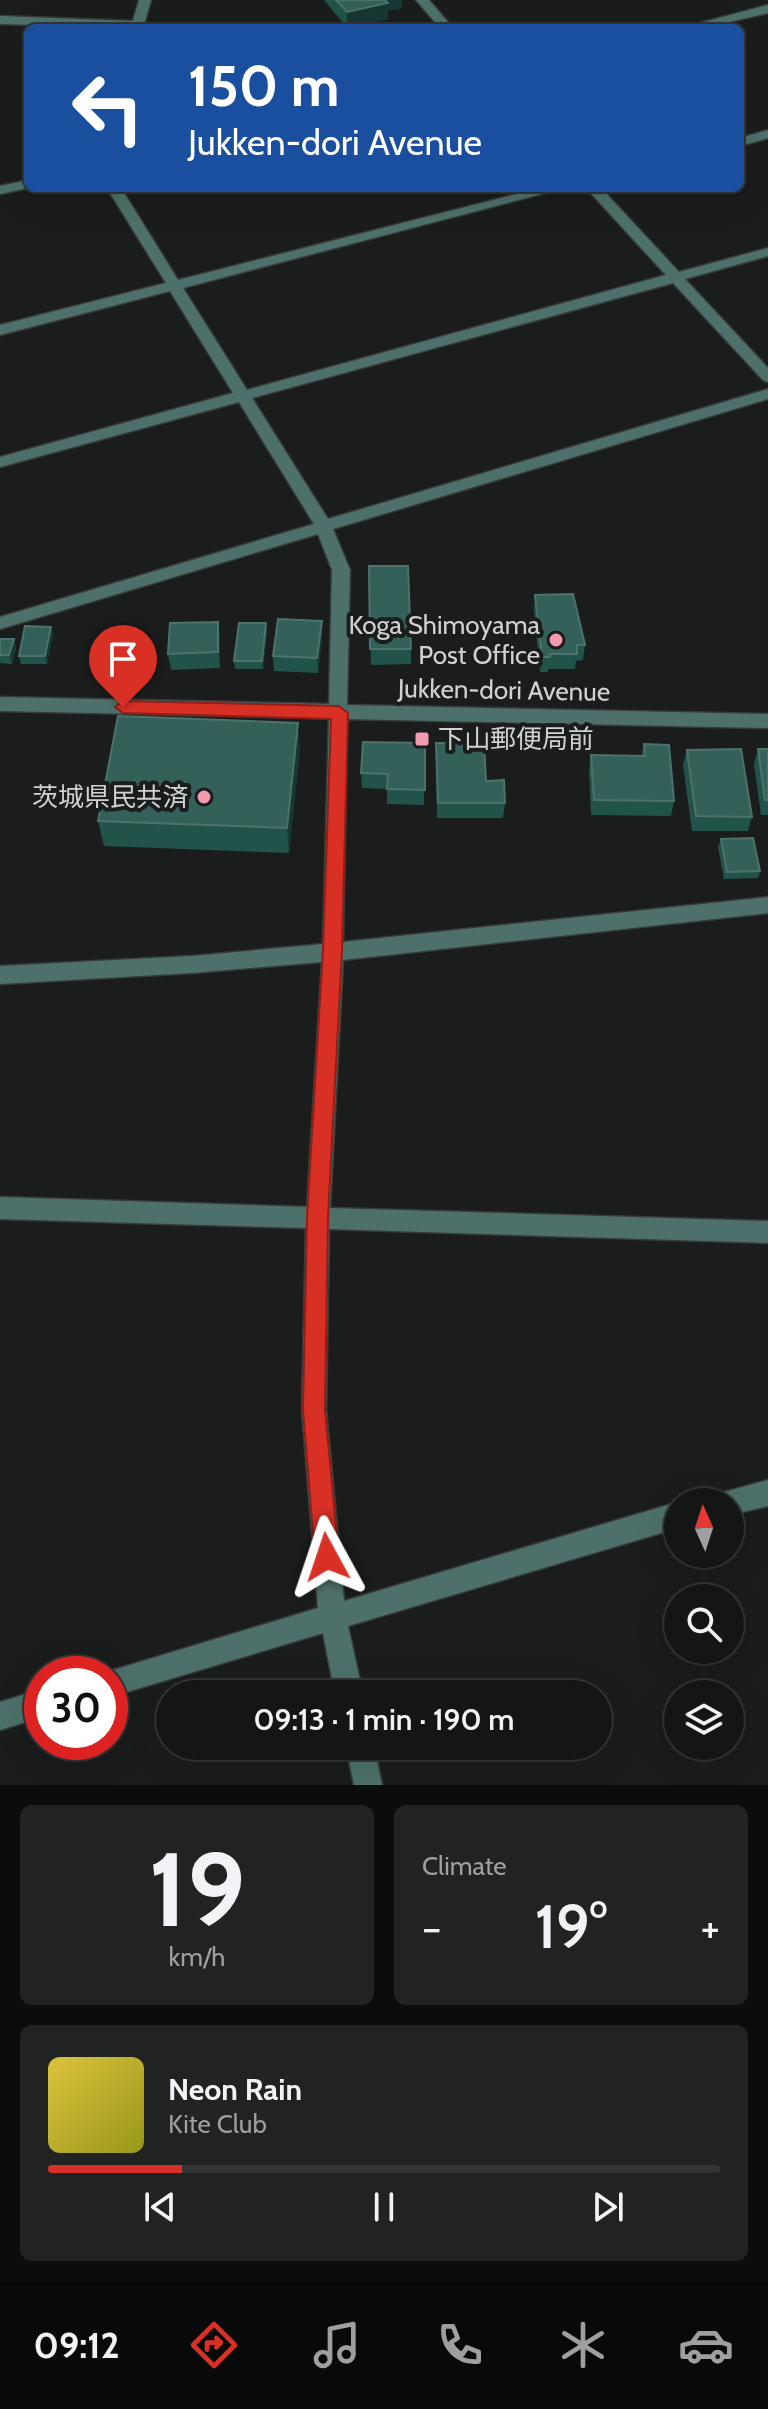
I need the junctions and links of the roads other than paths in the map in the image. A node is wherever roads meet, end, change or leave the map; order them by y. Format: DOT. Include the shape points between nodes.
graph roads {
  1 [pos="145,0"];
  2 [pos="422,0"];
  3 [pos="768,9"];
  4 [pos="0,20"];
  5 [pos="78,24"];
  6 [pos="138,24"];
  7 [pos="443,24"];
  8 [pos="704,24"];
  9 [pos="768,134"];
  10 [pos="744,141"];
  11 [pos="24,185"];
  12 [pos="0,190"];
  13 [pos="116,192"];
  14 [pos="541,192"];
  15 [pos="597,192"];
  16 [pos="768,252"];
  17 [pos="678,277"];
  18 [pos="175,286"];
  19 [pos="0,330"];
  20 [pos="768,377"];
  21 [pos="768,394"];
  22 [pos="243,397"];
  23 [pos="0,462"];
  24 [pos="324,527"];
  25 [pos="0,623"];
  26 [pos="0,704"];
  27 [pos="339,713"];
  28 [pos="768,721"];
  29 [pos="768,905"];
  30 [pos="333,950"];
  31 [pos="0,975"];
  32 [pos="0,1208"];
  33 [pos="318,1217"];
  34 [pos="768,1232"];
  35 [pos="768,1493"];
  36 [pos="744,1499"];
  37 [pos="664,1519"];
  38 [pos="332,1615"];
  39 [pos="128,1677"];
  40 [pos="346,1680"];
  41 [pos="24,1709"];
  42 [pos="0,1716"];
  43 [pos="363,1760"];
  44 [pos="368,1785"];
  1 -- 6 [label="street"];
  2 -- 7 [label="street"];
  3 -- 8 [label="street"];
  4 -- 5 [label="street"];
  9 -- 10 [label="street"];
  11 -- 12 [label="street"];
  13 -- 18 [label="street"];
  14 -- 18 [label="street"];
  15 -- 17 [label="street"];
  16 -- 17 [label="street"];
  17 -- 20 [label="street"];
  17 -- 22 [label="street"];
  18 -- 19 [label="street"];
  18 -- 22 [label="street"];
  21 -- 24 [label="street"];
  22 -- 23 [label="street"];
  22 -- 24 [label="street"];
  24 -- 25 [label="street"];
  24 -- 27 [label="street" via="341,570"];
  26 -- 27 [label="street, Jukken-dori Avenue"];
  27 -- 28 [label="street, Jukken-dori Avenue"];
  27 -- 30 [label="street"];
  29 -- 30 [label="street"];
  30 -- 31 [label="street"];
  30 -- 33 [label="street"];
  32 -- 33 [label="street"];
  33 -- 34 [label="street"];
  33 -- 38 [label="street" via="314,1410"];
  35 -- 36 [label="street"];
  37 -- 38 [label="street"];
  38 -- 39 [label="street"];
  38 -- 40 [label="street"];
  41 -- 42 [label="street"];
  43 -- 44 [label="street"];
}
